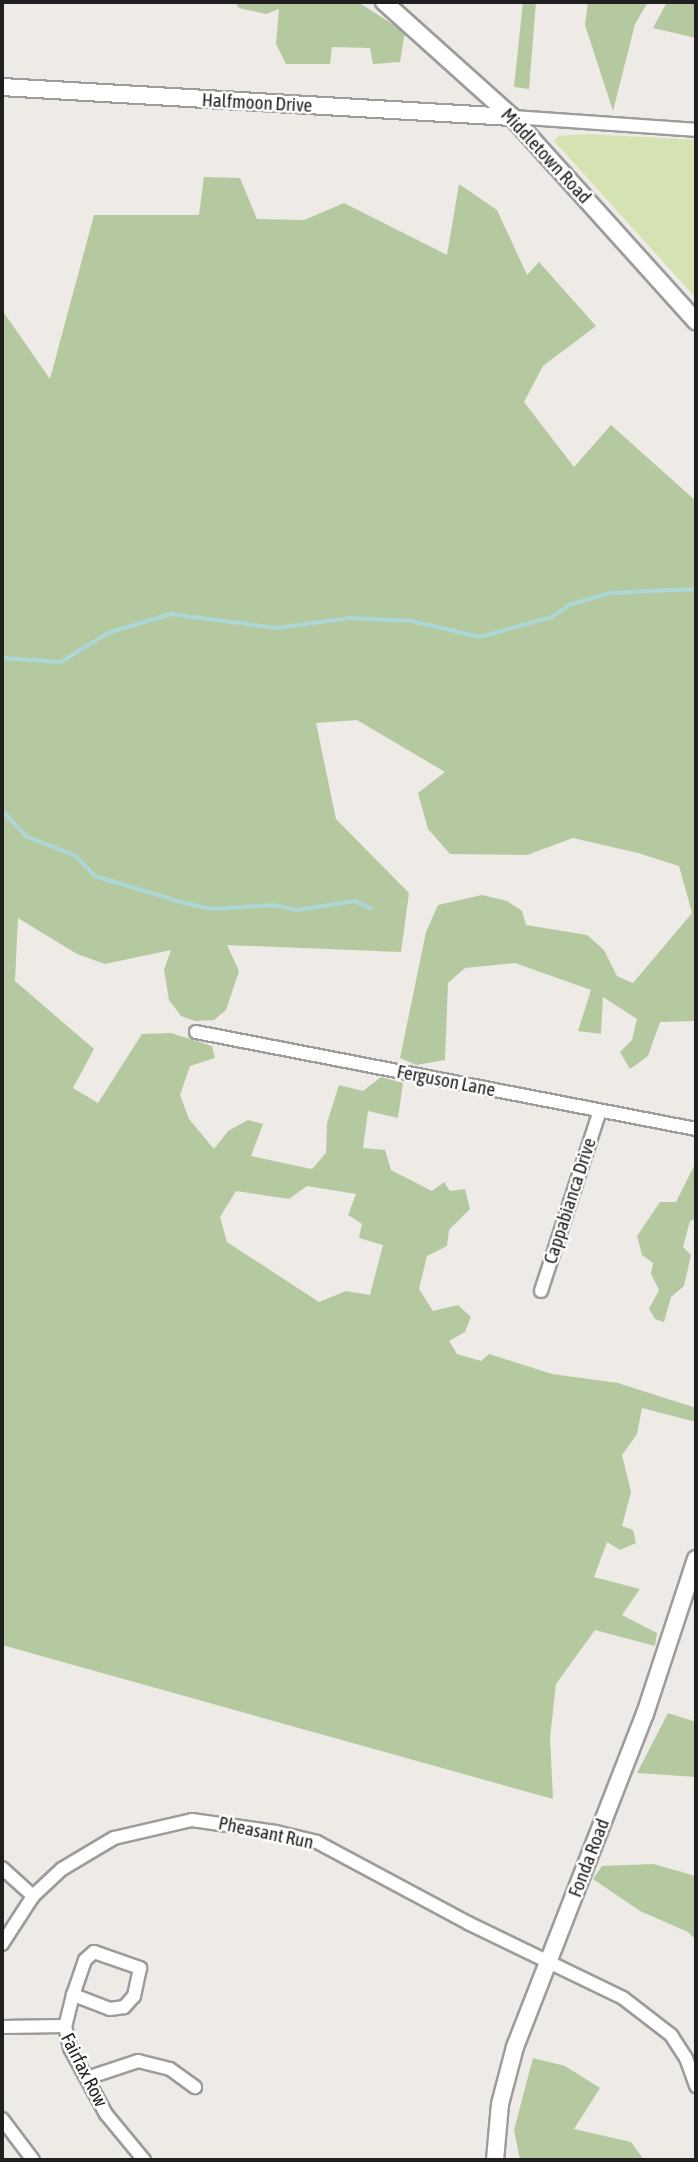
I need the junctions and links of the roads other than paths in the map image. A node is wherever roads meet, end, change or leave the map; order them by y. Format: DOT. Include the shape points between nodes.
graph roads {
  1 [pos="384,2"];
  2 [pos="2,87"];
  3 [pos="512,117"];
  4 [pos="696,130"];
  5 [pos="696,321"];
  6 [pos="196,1032"];
  7 [pos="600,1111"];
  8 [pos="696,1129"];
  9 [pos="541,1291"];
  10 [pos="696,1559"];
  11 [pos="2,1868"];
  12 [pos="33,1896"];
  13 [pos="2,1944"];
  14 [pos="549,1962"];
  15 [pos="73,1995"];
  16 [pos="65,2026"];
  17 [pos="2,2027"];
  18 [pos="691,2056"];
  19 [pos="87,2078"];
  20 [pos="696,2086"];
  21 [pos="195,2087"];
  22 [pos="2,2119"];
  23 [pos="33,2160"];
  24 [pos="144,2160"];
  25 [pos="495,2160"];
  1 -- 3 [label="street, Middletown Road"];
  2 -- 3 [label="street, Halfmoon Drive"];
  3 -- 4 [label="street"];
  3 -- 5 [label="street, Middletown Road"];
  6 -- 7 [label="street, Ferguson Lane"];
  7 -- 8 [label="street, Ferguson Lane"];
  7 -- 9 [label="street, Cappabianca Drive"];
  10 -- 14 [label="street, Fonda Road" via="645,1714"];
  11 -- 12 [label="street"];
  12 -- 13 [label="street, Pheasant Run"];
  12 -- 14 [label="street, Pheasant Run" via="62,1870 114,1838 164,1823 220,1822 317,1843"];
  14 -- 18 [label="street, Pheasant Run" via="644,2012"];
  14 -- 25 [label="street, Fonda Road" via="515,2047 500,2104"];
  15 -- 15 [label="street" via="110,2008 124,2007 134,1996 140,1968 134,1962 94,1952 85,1960"];
  15 -- 16 [label="street"];
  16 -- 17 [label="street, Fairfax Row"];
  16 -- 19 [label="street, Fairfax Row"];
  18 -- 20 [label="street, Pheasant Run"];
  19 -- 21 [label="street" via="138,2061 170,2069"];
  19 -- 24 [label="street, Fairfax Row" via="106,2114"];
  22 -- 23 [label="street"];
}
